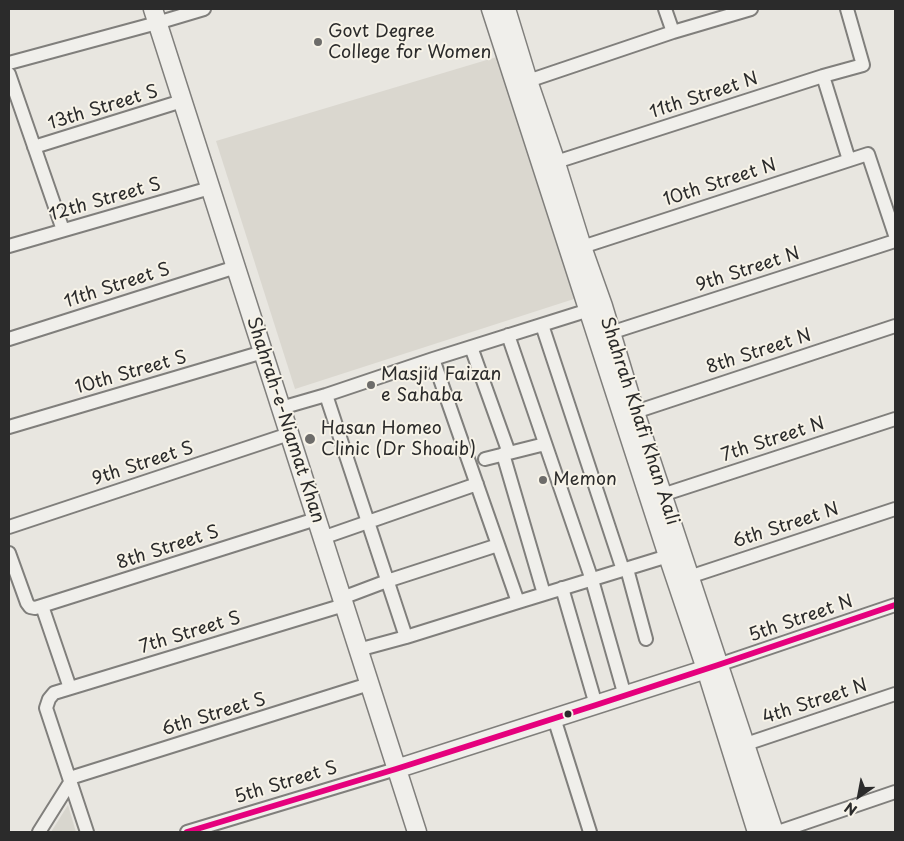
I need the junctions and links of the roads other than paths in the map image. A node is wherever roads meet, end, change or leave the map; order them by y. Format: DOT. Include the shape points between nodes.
graph roads {
  1 [pos="204,9"];
  2 [pos="496,9"];
  3 [pos="665,9"];
  4 [pos="751,9"];
  5 [pos="847,9"];
  6 [pos="155,16"];
  7 [pos="673,32"];
  8 [pos="9,63"];
  9 [pos="9,74"];
  10 [pos="823,76"];
  11 [pos="528,81"];
  12 [pos="182,102"];
  13 [pos="34,147"];
  14 [pos="550,160"];
  15 [pos="849,160"];
  16 [pos="210,188"];
  17 [pos="63,230"];
  18 [pos="895,235"];
  19 [pos="895,242"];
  20 [pos="9,246"];
  21 [pos="582,247"];
  22 [pos="236,267"];
  23 [pos="595,314"];
  24 [pos="542,325"];
  25 [pos="895,326"];
  26 [pos="610,333"];
  27 [pos="508,335"];
  28 [pos="9,339"];
  29 [pos="471,347"];
  30 [pos="263,352"];
  31 [pos="433,359"];
  32 [pos="326,395"];
  33 [pos="281,408"];
  34 [pos="634,412"];
  35 [pos="895,419"];
  36 [pos="9,427"];
  37 [pos="289,434"];
  38 [pos="545,444"];
  39 [pos="506,454"];
  40 [pos="485,459"];
  41 [pos="477,484"];
  42 [pos="662,494"];
  43 [pos="895,509"];
  44 [pos="316,519"];
  45 [pos="368,522"];
  46 [pos="9,527"];
  47 [pos="322,538"];
  48 [pos="498,545"];
  49 [pos="9,553"];
  50 [pos="668,556"];
  51 [pos="625,569"];
  52 [pos="689,577"];
  53 [pos="592,580"];
  54 [pos="387,581"];
  55 [pos="562,588"];
  56 [pos="544,594"];
  57 [pos="343,602"];
  58 [pos="518,602"];
  59 [pos="895,605"];
  60 [pos="36,606"];
  61 [pos="406,637"];
  62 [pos="646,640"];
  63 [pos="358,650"];
  64 [pos="712,667"];
  65 [pos="369,684"];
  66 [pos="70,688"];
  67 [pos="895,694"];
  68 [pos="625,696"];
  69 [pos="596,705"];
  70 [pos="554,718"];
  71 [pos="746,744"];
  72 [pos="396,769"];
  73 [pos="70,780"];
  74 [pos="895,792"];
  75 [pos="39,832"];
  76 [pos="87,832"];
  77 [pos="187,832"];
  78 [pos="417,832"];
  79 [pos="590,832"];
  80 [pos="757,832"];
  81 [pos="774,832"];
  82 [pos="778,832"];
  1 -- 6 [label="street"];
  2 -- 11 [label="main road, Shahrah Khafi Khan Aali"];
  2 -- 14 [label="main road, Shahrah Khafi Khan Aali"];
  3 -- 7 [label="street"];
  4 -- 7 [label="street"];
  5 -- 10 [label="street, 11th Street N" via="862,65"];
  6 -- 8 [label="street"];
  6 -- 12 [label="main road, Shahrah-e-Niamat Khan"];
  7 -- 11 [label="street"];
  9 -- 13 [label="street"];
  10 -- 14 [label="street, 11th Street N"];
  10 -- 15 [label="street"];
  11 -- 14 [label="main road, Shahrah Khafi Khan Aali"];
  12 -- 13 [label="street, 13th Street S"];
  12 -- 16 [label="main road, Shahrah-e-Niamat Khan"];
  13 -- 17 [label="street"];
  14 -- 21 [label="main road, Shahrah Khafi Khan Aali"];
  14 -- 23 [label="main road, Shahrah Khafi Khan Aali"];
  15 -- 18 [label="street, 10th Street N" via="868,154"];
  15 -- 21 [label="street, 10th Street N"];
  16 -- 17 [label="street, 12th Street S"];
  16 -- 22 [label="main road, Shahrah-e-Niamat Khan"];
  17 -- 20 [label="street, 12th Street S"];
  19 -- 26 [label="street, 9th Street N"];
  21 -- 23 [label="main road, Shahrah Khafi Khan Aali"];
  22 -- 28 [label="street, 11th Street S"];
  22 -- 30 [label="main road, Shahrah-e-Niamat Khan"];
  23 -- 24 [label="street"];
  23 -- 26 [label="main road, Shahrah Khafi Khan Aali"];
  23 -- 50 [label="main road, Shahrah Khafi Khan Aali"];
  24 -- 27 [label="street"];
  24 -- 51 [label="street"];
  25 -- 34 [label="street, 8th Street N"];
  26 -- 34 [label="main road, Shahrah Khafi Khan Aali"];
  27 -- 29 [label="street"];
  27 -- 38 [label="street"];
  29 -- 31 [label="street"];
  29 -- 39 [label="street"];
  30 -- 33 [label="main road, Shahrah-e-Niamat Khan"];
  30 -- 36 [label="street, 10th Street S"];
  31 -- 32 [label="street"];
  31 -- 41 [label="street"];
  32 -- 33 [label="street"];
  32 -- 45 [label="street"];
  33 -- 37 [label="main road, Shahrah-e-Niamat Khan"];
  34 -- 42 [label="main road, Shahrah Khafi Khan Aali"];
  35 -- 42 [label="street, 7th Street N"];
  37 -- 44 [label="main road, Shahrah-e-Niamat Khan"];
  37 -- 46 [label="street, 9th Street S"];
  38 -- 39 [label="street"];
  38 -- 53 [label="street"];
  39 -- 40 [label="street"];
  39 -- 56 [label="street"];
  41 -- 45 [label="street"];
  41 -- 48 [label="street"];
  42 -- 52 [label="main road, Shahrah Khafi Khan Aali"];
  43 -- 52 [label="street, 6th Street N"];
  44 -- 47 [label="main road, Shahrah-e-Niamat Khan"];
  44 -- 60 [label="street, 8th Street S"];
  45 -- 47 [label="street"];
  45 -- 54 [label="street"];
  47 -- 57 [label="main road, Shahrah-e-Niamat Khan"];
  48 -- 54 [label="street, 7th Street S"];
  48 -- 58 [label="street"];
  49 -- 60 [label="street" via="26,603"];
  50 -- 51 [label="street"];
  50 -- 64 [label="main road, Shahrah Khafi Khan Aali"];
  51 -- 53 [label="street"];
  51 -- 62 [label="street"];
  52 -- 64 [label="main road, Shahrah Khafi Khan Aali"];
  53 -- 55 [label="street"];
  53 -- 68 [label="street"];
  54 -- 57 [label="street, 7th Street S"];
  54 -- 61 [label="street"];
  55 -- 56 [label="street"];
  55 -- 69 [label="street"];
  56 -- 58 [label="street"];
  57 -- 63 [label="main road, Shahrah-e-Niamat Khan"];
  57 -- 66 [label="street, 7th Street S"];
  58 -- 61 [label="street"];
  59 -- 64 [label="street, 5th Street N"];
  60 -- 66 [label="street"];
  61 -- 63 [label="street"];
  63 -- 65 [label="main road, Shahrah-e-Niamat Khan"];
  64 -- 68 [label="main road"];
  64 -- 71 [label="main road, Shahrah Khafi Khan Aali"];
  64 -- 80 [label="main road, Shahrah Khafi Khan Aali"];
  65 -- 72 [label="main road, Shahrah-e-Niamat Khan"];
  65 -- 73 [label="street, 6th Street S"];
  66 -- 73 [label="street, 7th Street S" via="54,693 46,708"];
  67 -- 71 [label="street, 4th Street N"];
  68 -- 69 [label="main road"];
  69 -- 70 [label="main road"];
  70 -- 72 [label="main road"];
  70 -- 79 [label="street"];
  71 -- 81 [label="main road, Shahrah Khafi Khan Aali"];
  72 -- 77 [label="street, 5th Street S"];
  72 -- 78 [label="main road, Shahrah-e-Niamat Khan"];
  73 -- 75 [label="street"];
  73 -- 76 [label="street"];
  74 -- 82 [label="street"];
}
